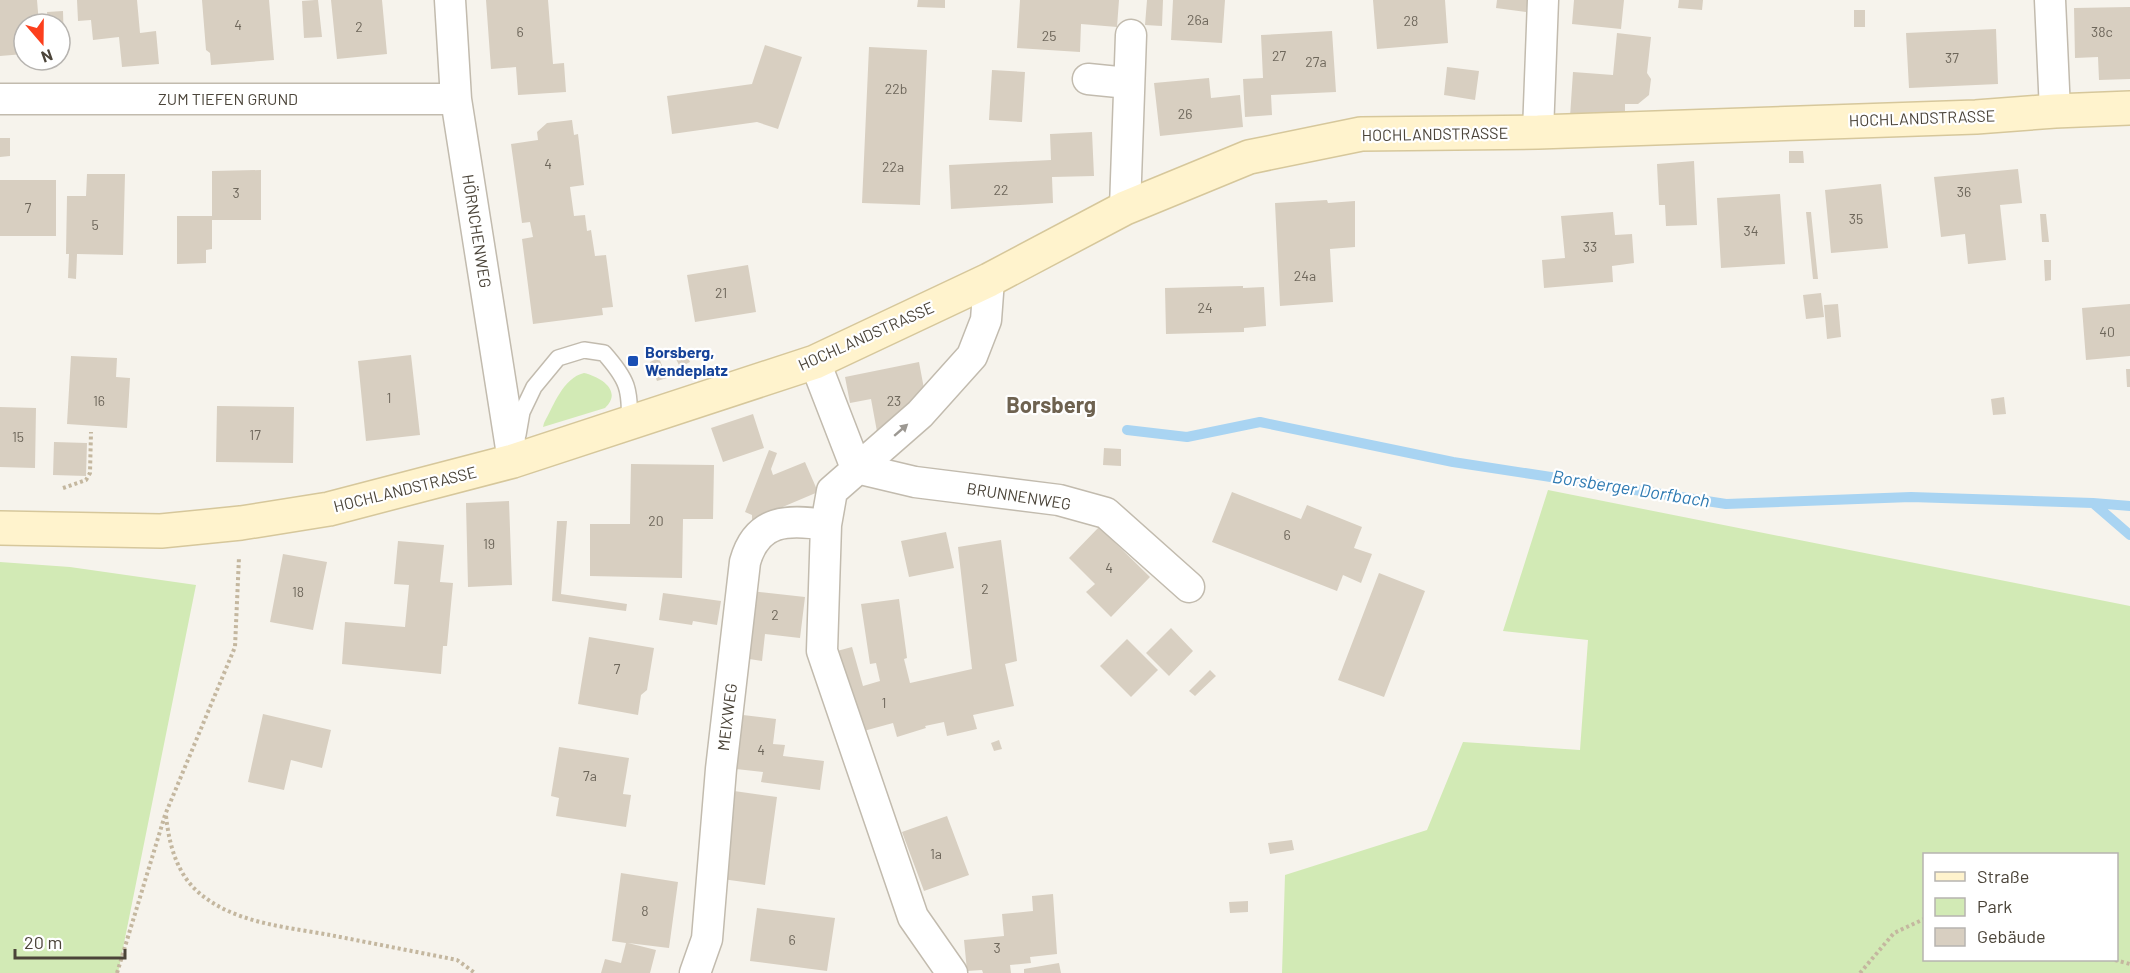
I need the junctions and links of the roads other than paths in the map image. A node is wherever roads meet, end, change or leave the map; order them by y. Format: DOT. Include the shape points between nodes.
graph roads {
  1 [pos="450,0"];
  2 [pos="1543,0"];
  3 [pos="2050,0"];
  4 [pos="1131,35"];
  5 [pos="1088,79"];
  6 [pos="1128,82"];
  7 [pos="0,99"];
  8 [pos="456,99"];
  9 [pos="2130,108"];
  10 [pos="2055,111"];
  11 [pos="1538,132"];
  12 [pos="1125,208"];
  13 [pos="989,280"];
  14 [pos="815,362"];
  15 [pos="629,424"];
  16 [pos="513,461"];
  17 [pos="856,468"];
  18 [pos="826,525"];
  19 [pos="0,528"];
  20 [pos="1189,588"];
  21 [pos="695,973"];
  22 [pos="952,973"];
  1 -- 8 [label="street, HÖRNCHENWEG"];
  2 -- 11 [label="street"];
  3 -- 10 [label="street"];
  4 -- 6 [label="street"];
  5 -- 6 [label="street"];
  6 -- 12 [label="street"];
  7 -- 8 [label="street, ZUM TIEFEN GRUND"];
  8 -- 16 [label="street, HÖRNCHENWEG"];
  9 -- 10 [label="street, HOCHLANDSTRASSE"];
  10 -- 11 [label="street, HOCHLANDSTRASSE"];
  11 -- 12 [label="street, HOCHLANDSTRASSE" via="1361,134 1249,157"];
  12 -- 13 [label="street, HOCHLANDSTRASSE"];
  13 -- 14 [label="street, HOCHLANDSTRASSE"];
  17 -- 13 [label="street, one-way" via="920,414 972,356 986,320"];
  14 -- 15 [label="street, HOCHLANDSTRASSE"];
  14 -- 17 [label="street"];
  15 -- 16 [label="street, HOCHLANDSTRASSE"];
  15 -- 16 [label="lane" via="630,397 620,371 604,353 584,350 558,358 534,387 522,412"];
  16 -- 19 [label="street, HOCHLANDSTRASSE" via="329,509 241,523 161,531"];
  17 -- 18 [label="street" via="832,490"];
  17 -- 20 [label="street, BRUNNENWEG" via="915,482 1059,500 1106,513"];
  18 -- 21 [label="street, MEIXWEG" via="790,521 775,524 756,537 748,550 721,769 707,939"];
  18 -- 22 [label="street" via="822,651 913,917"];
}
